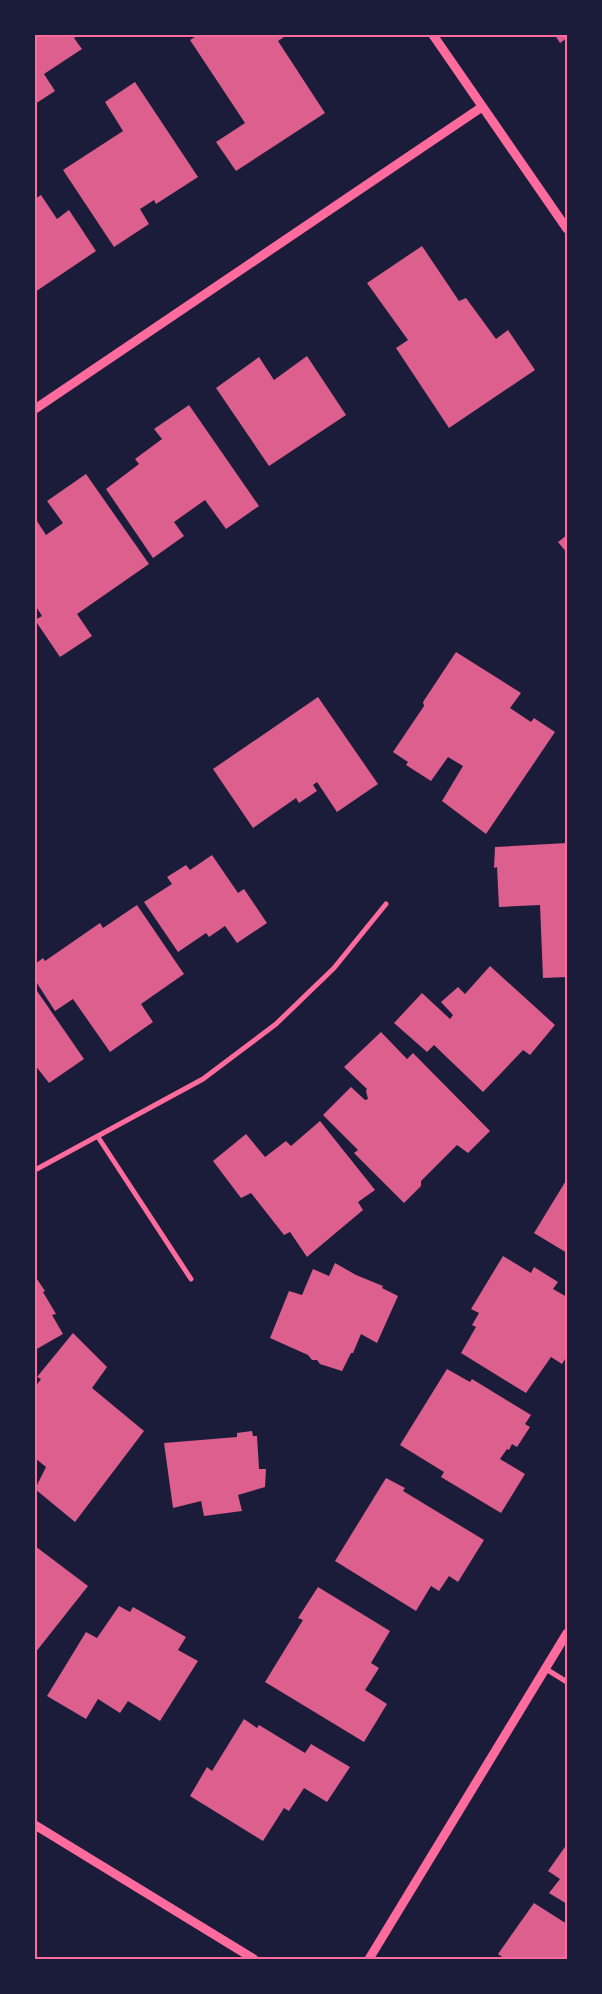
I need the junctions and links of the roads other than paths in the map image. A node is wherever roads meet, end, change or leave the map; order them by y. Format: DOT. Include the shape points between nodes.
graph roads {
  1 [pos="433,35"];
  2 [pos="482,107"];
  3 [pos="567,229"];
  4 [pos="35,409"];
  5 [pos="386,904"];
  6 [pos="98,1137"];
  7 [pos="35,1170"];
  8 [pos="191,1279"];
  9 [pos="567,1633"];
  10 [pos="546,1669"];
  11 [pos="567,1682"];
  12 [pos="35,1825"];
  13 [pos="254,1959"];
  14 [pos="369,1959"];
  1 -- 2 [label="street"];
  2 -- 3 [label="street"];
  2 -- 4 [label="street"];
  5 -- 6 [label="street" via="334,968 276,1024 202,1079"];
  6 -- 7 [label="street"];
  6 -- 8 [label="street"];
  9 -- 10 [label="street"];
  10 -- 11 [label="street"];
  10 -- 14 [label="street"];
  12 -- 13 [label="street"];
}
